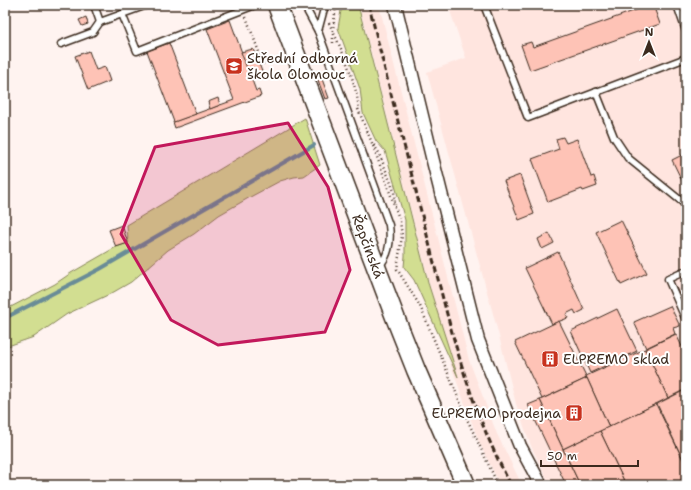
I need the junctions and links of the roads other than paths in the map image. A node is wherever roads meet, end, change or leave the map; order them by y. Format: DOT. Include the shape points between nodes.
graph roads {
  1 [pos="94,5"];
  2 [pos="147,5"];
  3 [pos="255,5"];
  4 [pos="277,5"];
  5 [pos="304,5"];
  6 [pos="325,5"];
  7 [pos="395,5"];
  8 [pos="484,5"];
  9 [pos="678,5"];
  10 [pos="122,14"];
  11 [pos="100,22"];
  12 [pos="318,31"];
  13 [pos="686,31"];
  14 [pos="61,44"];
  15 [pos="686,58"];
  16 [pos="596,92"];
  17 [pos="686,205"];
  18 [pos="376,268"];
  19 [pos="686,271"];
  20 [pos="686,320"];
  21 [pos="466,485"];
  22 [pos="541,485"];
  1 -- 11 [label="lane"];
  2 -- 10 [label="lane"];
  3 -- 10 [label="lane" via="137,51"];
  4 -- 18 [label="street, Řepčínská"];
  5 -- 12 [label="lane"];
  6 -- 12 [label="lane"];
  7 -- 22 [label="street" via="478,340 520,446"];
  8 -- 16 [label="lane" via="528,118"];
  9 -- 13 [label="lane"];
  10 -- 11 [label="lane"];
  11 -- 14 [label="lane" via="93,32"];
  12 -- 18 [label="lane" via="389,226 387,252"];
  15 -- 16 [label="lane"];
  16 -- 17 [label="lane" via="614,137 628,158"];
  18 -- 21 [label="street, Řepčínská" via="416,370"];
  19 -- 20 [label="lane" via="668,279"];
}
